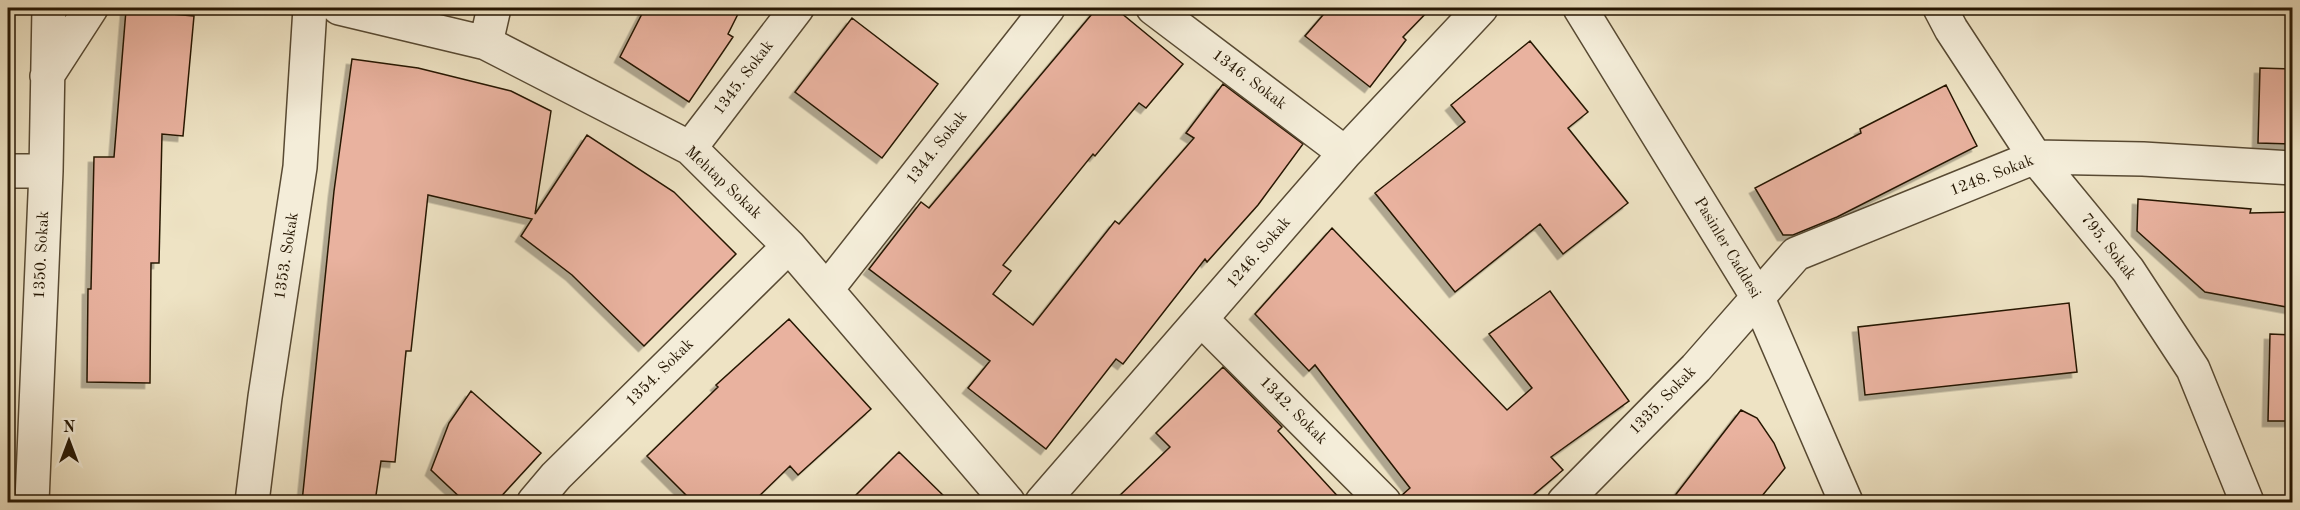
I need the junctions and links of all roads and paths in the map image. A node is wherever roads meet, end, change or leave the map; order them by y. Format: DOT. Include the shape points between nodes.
graph roads {
  1 [pos="49,8"];
  2 [pos="91,8"];
  3 [pos="310,8"];
  4 [pos="339,8"];
  5 [pos="494,8"];
  6 [pos="797,8"];
  7 [pos="1048,8"];
  8 [pos="1481,8"];
  9 [pos="1580,8"];
  10 [pos="1940,8"];
  11 [pos="1164,10"];
  12 [pos="486,43"];
  13 [pos="46,76"];
  14 [pos="690,148"];
  15 [pos="1345,153"];
  16 [pos="2035,157"];
  17 [pos="2292,168"];
  18 [pos="8,171"];
  19 [pos="46,171"];
  20 [pos="789,246"];
  21 [pos="827,289"];
  22 [pos="1757,296"];
  23 [pos="1202,319"];
  24 [pos="32,502"];
  25 [pos="252,502"];
  26 [pos="534,502"];
  27 [pos="1008,502"];
  28 [pos="1042,502"];
  29 [pos="1384,502"];
  30 [pos="1564,502"];
  31 [pos="1846,502"];
  32 [pos="2247,502"];
  1 -- 13 [label="street, 1350. Sokak"];
  2 -- 13 [label="street"];
  3 -- 25 [label="street, 1353. Sokak" via="300,167"];
  4 -- 12 [label="street, Mehtap Sokak"];
  5 -- 12 [label="street"];
  6 -- 14 [label="street, 1345. Sokak"];
  7 -- 21 [label="street, 1344. Sokak"];
  8 -- 15 [label="street, 1246. Sokak"];
  9 -- 22 [label="street, Pasinler Caddesi"];
  10 -- 16 [label="street, 795. Sokak"];
  11 -- 15 [label="street, 1346. Sokak"];
  12 -- 14 [label="street, Mehtap Sokak"];
  13 -- 19 [label="street, 1350. Sokak"];
  14 -- 20 [label="street, Mehtap Sokak"];
  15 -- 23 [label="street, 1246. Sokak"];
  16 -- 17 [label="street, 1248. Sokak"];
  16 -- 22 [label="street, 1248. Sokak" via="1796,254"];
  16 -- 32 [label="street, 795. Sokak" via="2128,270 2193,369"];
  18 -- 19 [label="street"];
  19 -- 24 [label="street, 1350. Sokak"];
  20 -- 21 [label="street, Mehtap Sokak"];
  20 -- 26 [label="street, 1354. Sokak"];
  21 -- 27 [label="street, Mehtap Sokak"];
  22 -- 30 [label="street, 1335. Sokak" via="1696,368"];
  22 -- 31 [label="street, Pasinler Caddesi"];
  23 -- 28 [label="street, 1246. Sokak"];
  23 -- 29 [label="street, 1342. Sokak"];
}
